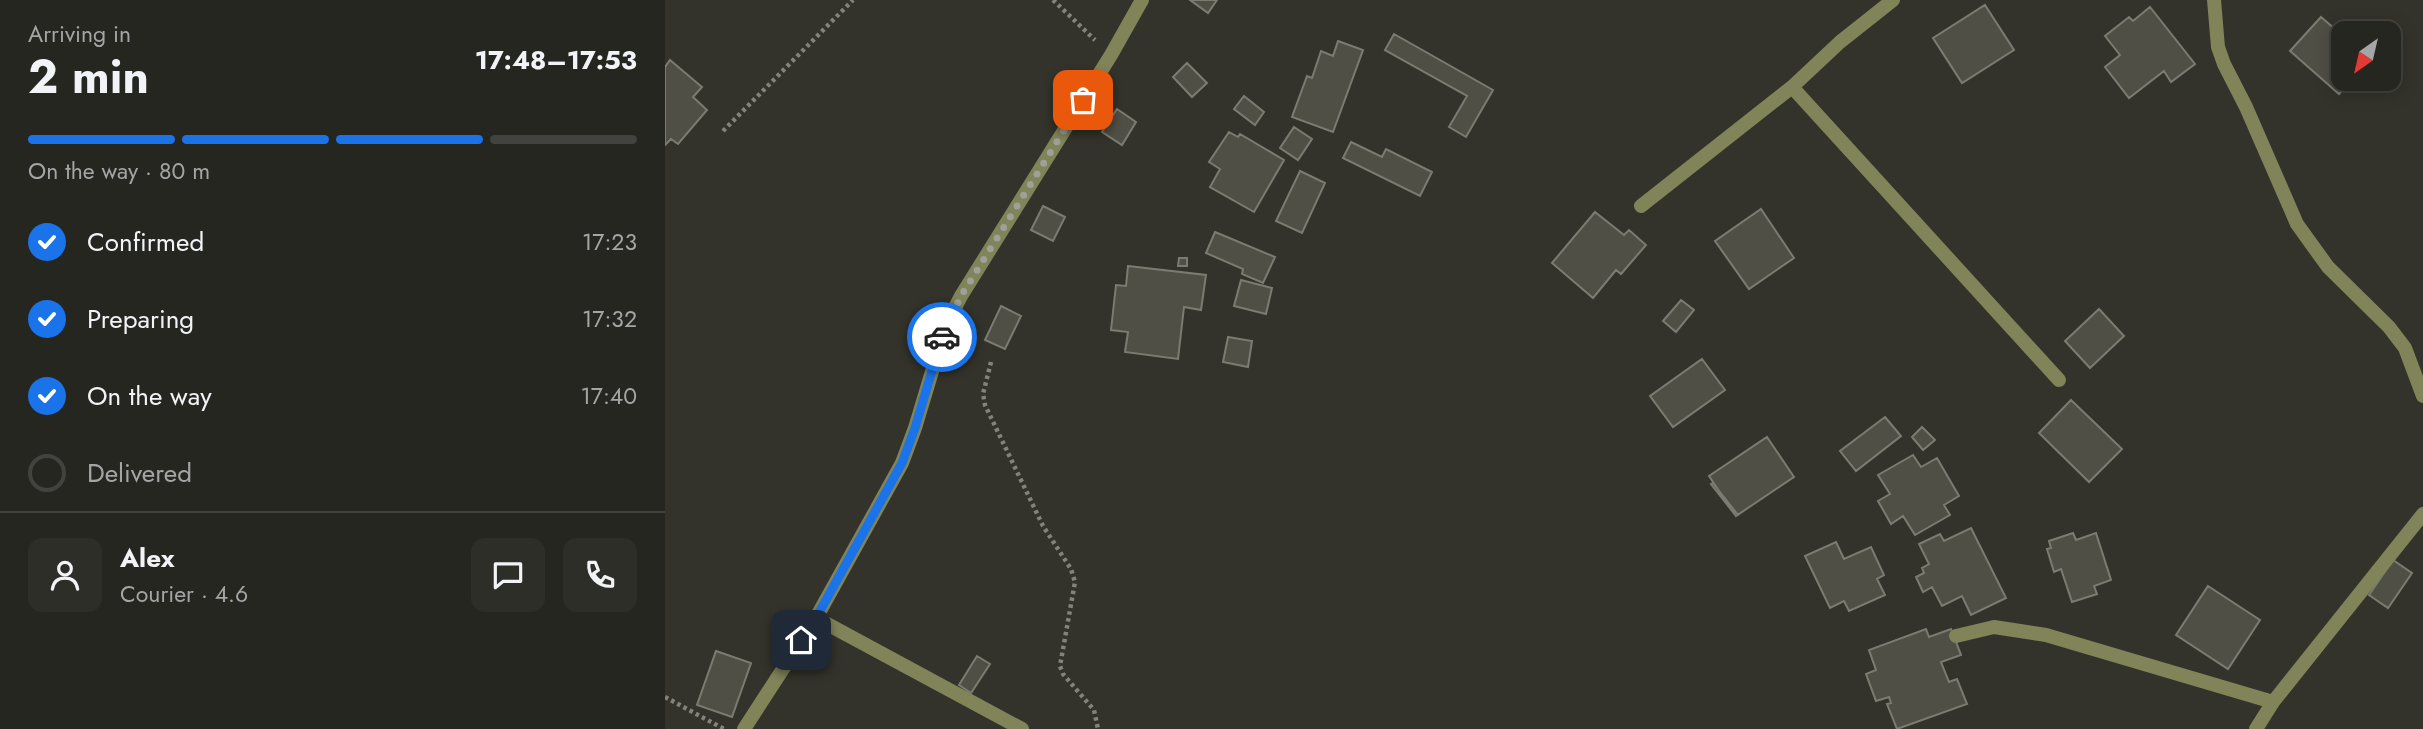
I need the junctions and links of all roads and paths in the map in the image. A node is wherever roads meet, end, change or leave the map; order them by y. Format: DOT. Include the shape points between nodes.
graph roads {
  1 [pos="853,0"];
  2 [pos="1053,0"];
  3 [pos="1142,0"];
  4 [pos="1893,0"];
  5 [pos="2214,0"];
  6 [pos="1111,55"];
  7 [pos="1792,88"];
  8 [pos="723,131"];
  9 [pos="1641,206"];
  10 [pos="991,362"];
  11 [pos="2059,380"];
  12 [pos="2423,396"];
  13 [pos="2423,514"];
  14 [pos="816,618"];
  15 [pos="1956,636"];
  16 [pos="665,697"];
  17 [pos="2273,702"];
  18 [pos="725,729"];
  19 [pos="744,729"];
  20 [pos="1022,729"];
  21 [pos="1098,729"];
  22 [pos="2256,729"];
  1 -- 8 [label="path"];
  2 -- 6 [label="path"];
  3 -- 6 [label="street"];
  4 -- 7 [label="street"];
  5 -- 12 [label="street" via="2224,64 2297,224 2328,267 2405,348"];
  6 -- 14 [label="street" via="961,296 946,325 902,463"];
  7 -- 9 [label="street"];
  7 -- 11 [label="street"];
  10 -- 21 [label="path" via="983,394 985,405 1042,526 1075,582 1061,666 1094,710"];
  13 -- 17 [label="street"];
  14 -- 19 [label="street"];
  14 -- 20 [label="street"];
  15 -- 17 [label="street" via="1994,627 2046,635"];
  16 -- 18 [label="path"];
  17 -- 22 [label="street"];
}
